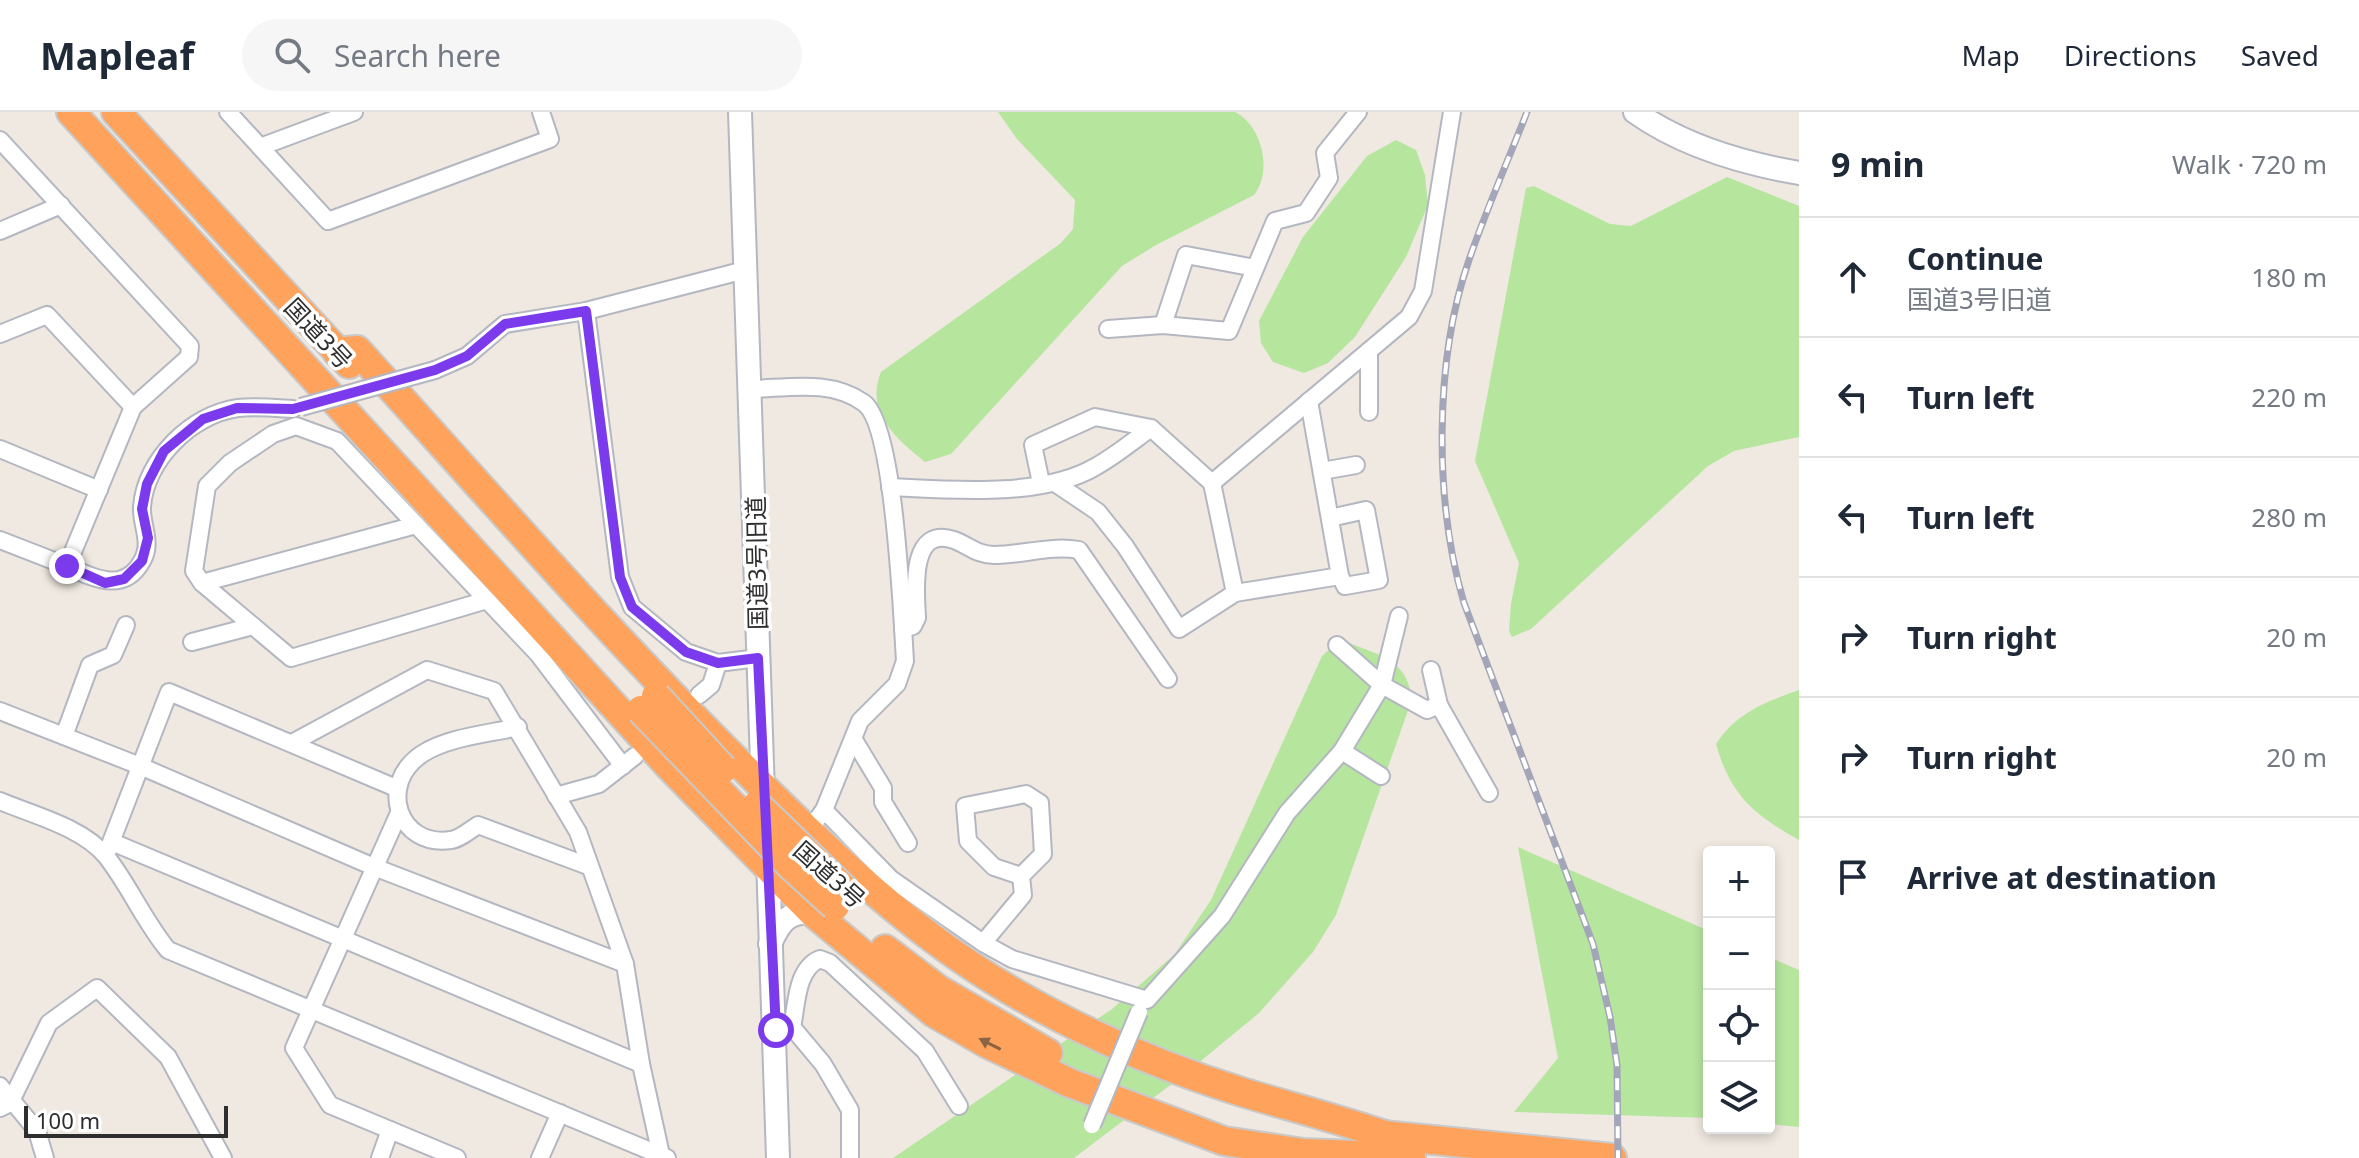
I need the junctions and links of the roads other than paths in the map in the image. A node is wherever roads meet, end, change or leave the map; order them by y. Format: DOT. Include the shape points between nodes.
graph roads {
  1 [pos="71,112"];
  2 [pos="91,112"];
  3 [pos="116,112"];
  4 [pos="228,112"];
  5 [pos="354,112"];
  6 [pos="541,112"];
  7 [pos="740,112"];
  8 [pos="1357,112"];
  9 [pos="1452,112"];
  10 [pos="1635,112"];
  11 [pos="0,140"];
  12 [pos="260,147"];
  13 [pos="1799,173"];
  14 [pos="61,205"];
  15 [pos="0,231"];
  16 [pos="1255,268"];
  17 [pos="745,270"];
  18 [pos="586,311"];
  19 [pos="1163,325"];
  20 [pos="1108,329"];
  21 [pos="0,334"];
  22 [pos="323,351"];
  23 [pos="1369,351"];
  24 [pos="751,389"];
  25 [pos="1309,401"];
  26 [pos="133,407"];
  27 [pos="297,408"];
  28 [pos="340,408"];
  29 [pos="1369,412"];
  30 [pos="296,426"];
  31 [pos="1151,428"];
  32 [pos="0,449"];
  33 [pos="1356,465"];
  34 [pos="1322,471"];
  35 [pos="1048,483"];
  36 [pos="1212,483"];
  37 [pos="890,487"];
  38 [pos="99,490"];
  39 [pos="1330,518"];
  40 [pos="416,525"];
  41 [pos="0,540"];
  42 [pos="67,566"];
  43 [pos="1340,576"];
  44 [pos="202,583"];
  45 [pos="1235,593"];
  46 [pos="487,600"];
  47 [pos="1399,616"];
  48 [pos="126,625"];
  49 [pos="253,626"];
  50 [pos="903,629"];
  51 [pos="192,642"];
  52 [pos="1337,645"];
  53 [pos="758,658"];
  54 [pos="718,663"];
  55 [pos="1431,670"];
  56 [pos="1168,679"];
  57 [pos="1382,685"];
  58 [pos="699,695"];
  59 [pos="1439,705"];
  60 [pos="0,711"];
  61 [pos="518,727"];
  62 [pos="64,736"];
  63 [pos="854,740"];
  64 [pos="292,743"];
  65 [pos="1342,751"];
  66 [pos="140,766"];
  67 [pos="1381,776"];
  68 [pos="762,787"];
  69 [pos="396,788"];
  70 [pos="1489,793"];
  71 [pos="556,796"];
  72 [pos="0,801"];
  73 [pos="824,810"];
  74 [pos="399,813"];
  75 [pos="807,833"];
  76 [pos="908,843"];
  77 [pos="108,849"];
  78 [pos="588,866"];
  79 [pos="374,867"];
  80 [pos="768,869"];
  81 [pos="1021,876"];
  82 [pos="831,903"];
  83 [pos="342,937"];
  84 [pos="983,943"];
  85 [pos="769,945"];
  86 [pos="625,964"];
  87 [pos="1143,1006"];
  88 [pos="311,1010"];
  89 [pos="784,1028"];
  90 [pos="641,1064"];
  91 [pos="0,1086"];
  92 [pos="5,1105"];
  93 [pos="959,1106"];
  94 [pos="560,1113"];
  95 [pos="1092,1125"];
  96 [pos="390,1130"];
  97 [pos="1385,1135"];
  98 [pos="664,1157"];
  99 [pos="45,1158"];
  100 [pos="223,1158"];
  101 [pos="380,1158"];
  102 [pos="457,1158"];
  103 [pos="540,1158"];
  104 [pos="778,1158"];
  105 [pos="850,1158"];
  106 [pos="1414,1158"];
  107 [pos="1612,1158"];
  1 -- 28 [label="highway"];
  2 -- 22 [label="highway, 国道3号"];
  3 -- 22 [label="highway, 国道3号"];
  4 -- 12 [label="street"];
  5 -- 12 [label="street"];
  6 -- 12 [label="street" via="550,139 328,221"];
  7 -- 17 [label="street, 国道3号旧道"];
  8 -- 16 [label="street" via="1325,153 1329,178 1306,213 1275,221"];
  9 -- 23 [label="street" via="1423,291 1409,317"];
  10 -- 13 [label="street" via="1690,143"];
  11 -- 14 [label="street"];
  14 -- 15 [label="street"];
  14 -- 26 [label="street" via="190,346 189,357"];
  16 -- 19 [label="street" via="1229,331"];
  16 -- 19 [label="street" via="1186,255"];
  17 -- 18 [label="street"];
  17 -- 24 [label="street, 国道3号旧道"];
  18 -- 27 [label="street, bridge" via="505,324 467,356 435,370"];
  18 -- 54 [label="street" via="620,577 632,607 686,652"];
  19 -- 20 [label="street"];
  21 -- 26 [label="street" via="47,315"];
  22 -- 28 [label="highway"];
  22 -- 68 [label="highway" via="357,350 690,716"];
  22 -- 82 [label="highway, 国道3号, bridge" via="648,703 748,796"];
  23 -- 25 [label="street"];
  23 -- 29 [label="street"];
  24 -- 37 [label="street" via="828,386 865,404 880,426"];
  24 -- 53 [label="street, 国道3号旧道"];
  25 -- 34 [label="street"];
  25 -- 36 [label="street"];
  26 -- 38 [label="street"];
  27 -- 30 [label="street"];
  27 -- 42 [label="street" via="237,408 203,419 164,451 142,509 148,538 142,561 124,579 105,583"];
  28 -- 80 [label="highway"];
  30 -- 40 [label="street" via="337,441"];
  30 -- 44 [label="street" via="273,434 207,486 194,571"];
  31 -- 35 [label="street" via="1094,468"];
  31 -- 35 [label="street" via="1095,417 1033,445"];
  31 -- 36 [label="street"];
  32 -- 38 [label="street"];
  33 -- 34 [label="street"];
  34 -- 39 [label="street"];
  35 -- 37 [label="street" via="967,491"];
  35 -- 45 [label="street" via="1098,512 1179,629"];
  36 -- 45 [label="street"];
  37 -- 50 [label="street"];
  38 -- 42 [label="street"];
  39 -- 43 [label="street"];
  39 -- 43 [label="street" via="1366,510 1379,580 1345,586"];
  40 -- 44 [label="street"];
  40 -- 46 [label="street"];
  41 -- 42 [label="street"];
  43 -- 45 [label="street"];
  44 -- 49 [label="street"];
  46 -- 49 [label="street" via="291,658"];
  46 -- 71 [label="street" via="629,761 599,784"];
  47 -- 57 [label="street"];
  48 -- 62 [label="street" via="113,655 90,665"];
  49 -- 51 [label="street"];
  50 -- 56 [label="street" via="917,618 915,564 939,539 994,555 1061,547 1079,550"];
  50 -- 63 [label="street" via="905,661 897,684 860,721"];
  52 -- 57 [label="street"];
  53 -- 54 [label="street"];
  53 -- 68 [label="street, 国道3号旧道"];
  54 -- 58 [label="street" via="711,685"];
  55 -- 59 [label="street"];
  57 -- 59 [label="street" via="1427,710"];
  57 -- 65 [label="street"];
  59 -- 70 [label="street"];
  60 -- 62 [label="street"];
  61 -- 64 [label="street" via="494,691 427,670"];
  61 -- 69 [label="street" via="422,754 402,772"];
  61 -- 71 [label="street"];
  62 -- 66 [label="street"];
  63 -- 73 [label="street"];
  63 -- 76 [label="street"];
  64 -- 66 [label="street" via="169,692"];
  64 -- 69 [label="street"];
  65 -- 67 [label="street"];
  65 -- 87 [label="street" via="1287,813 1222,916"];
  66 -- 77 [label="street"];
  66 -- 79 [label="street"];
  68 -- 75 [label="highway"];
  68 -- 80 [label="street, 国道3号旧道"];
  69 -- 74 [label="street"];
  71 -- 78 [label="street" via="578,832"];
  72 -- 77 [label="street"];
  73 -- 75 [label="street"];
  73 -- 84 [label="street" via="891,879"];
  74 -- 78 [label="street" via="432,841 454,840 478,825"];
  74 -- 79 [label="street"];
  75 -- 97 [label="highway" via="896,911 952,951 1008,989 1098,1037 1245,1093"];
  77 -- 83 [label="street"];
  77 -- 88 [label="street" via="148,926 168,950"];
  78 -- 86 [label="street"];
  79 -- 83 [label="street"];
  79 -- 86 [label="street"];
  80 -- 82 [label="highway"];
  80 -- 85 [label="street, 国道3号旧道"];
  81 -- 81 [label="street" via="994,867 968,841 965,806 1026,794 1040,803 1043,854"];
  81 -- 84 [label="street" via="1023,895"];
  82 -- 85 [label="street" via="794,912 779,924"];
  82 -- 97 [label="highway, 国道3号" via="1046,1030 1133,1068 1242,1105"];
  106 -- 82 [label="highway, 国道3号, one-way" via="1308,1144 1123,1089 1035,1047 938,989"];
  83 -- 88 [label="street"];
  83 -- 90 [label="street"];
  84 -- 87 [label="street" via="1012,959"];
  85 -- 89 [label="street, 国道3号旧道"];
  86 -- 90 [label="street"];
  87 -- 95 [label="street, bridge"];
  88 -- 94 [label="street"];
  88 -- 96 [label="street" via="294,1048 316,1084 330,1105"];
  89 -- 93 [label="street" via="803,973 820,959 830,963 925,1051"];
  89 -- 104 [label="street, 国道3号旧道"];
  89 -- 105 [label="street" via="823,1064 850,1110"];
  90 -- 98 [label="street"];
  91 -- 92 [label="street"];
  92 -- 99 [label="street" via="37,1131"];
  92 -- 100 [label="street" via="49,1023 97,988 168,1057"];
  94 -- 98 [label="street"];
  94 -- 103 [label="street"];
  96 -- 101 [label="street"];
  96 -- 102 [label="street"];
  97 -- 107 [label="highway, 国道3号"];
}
